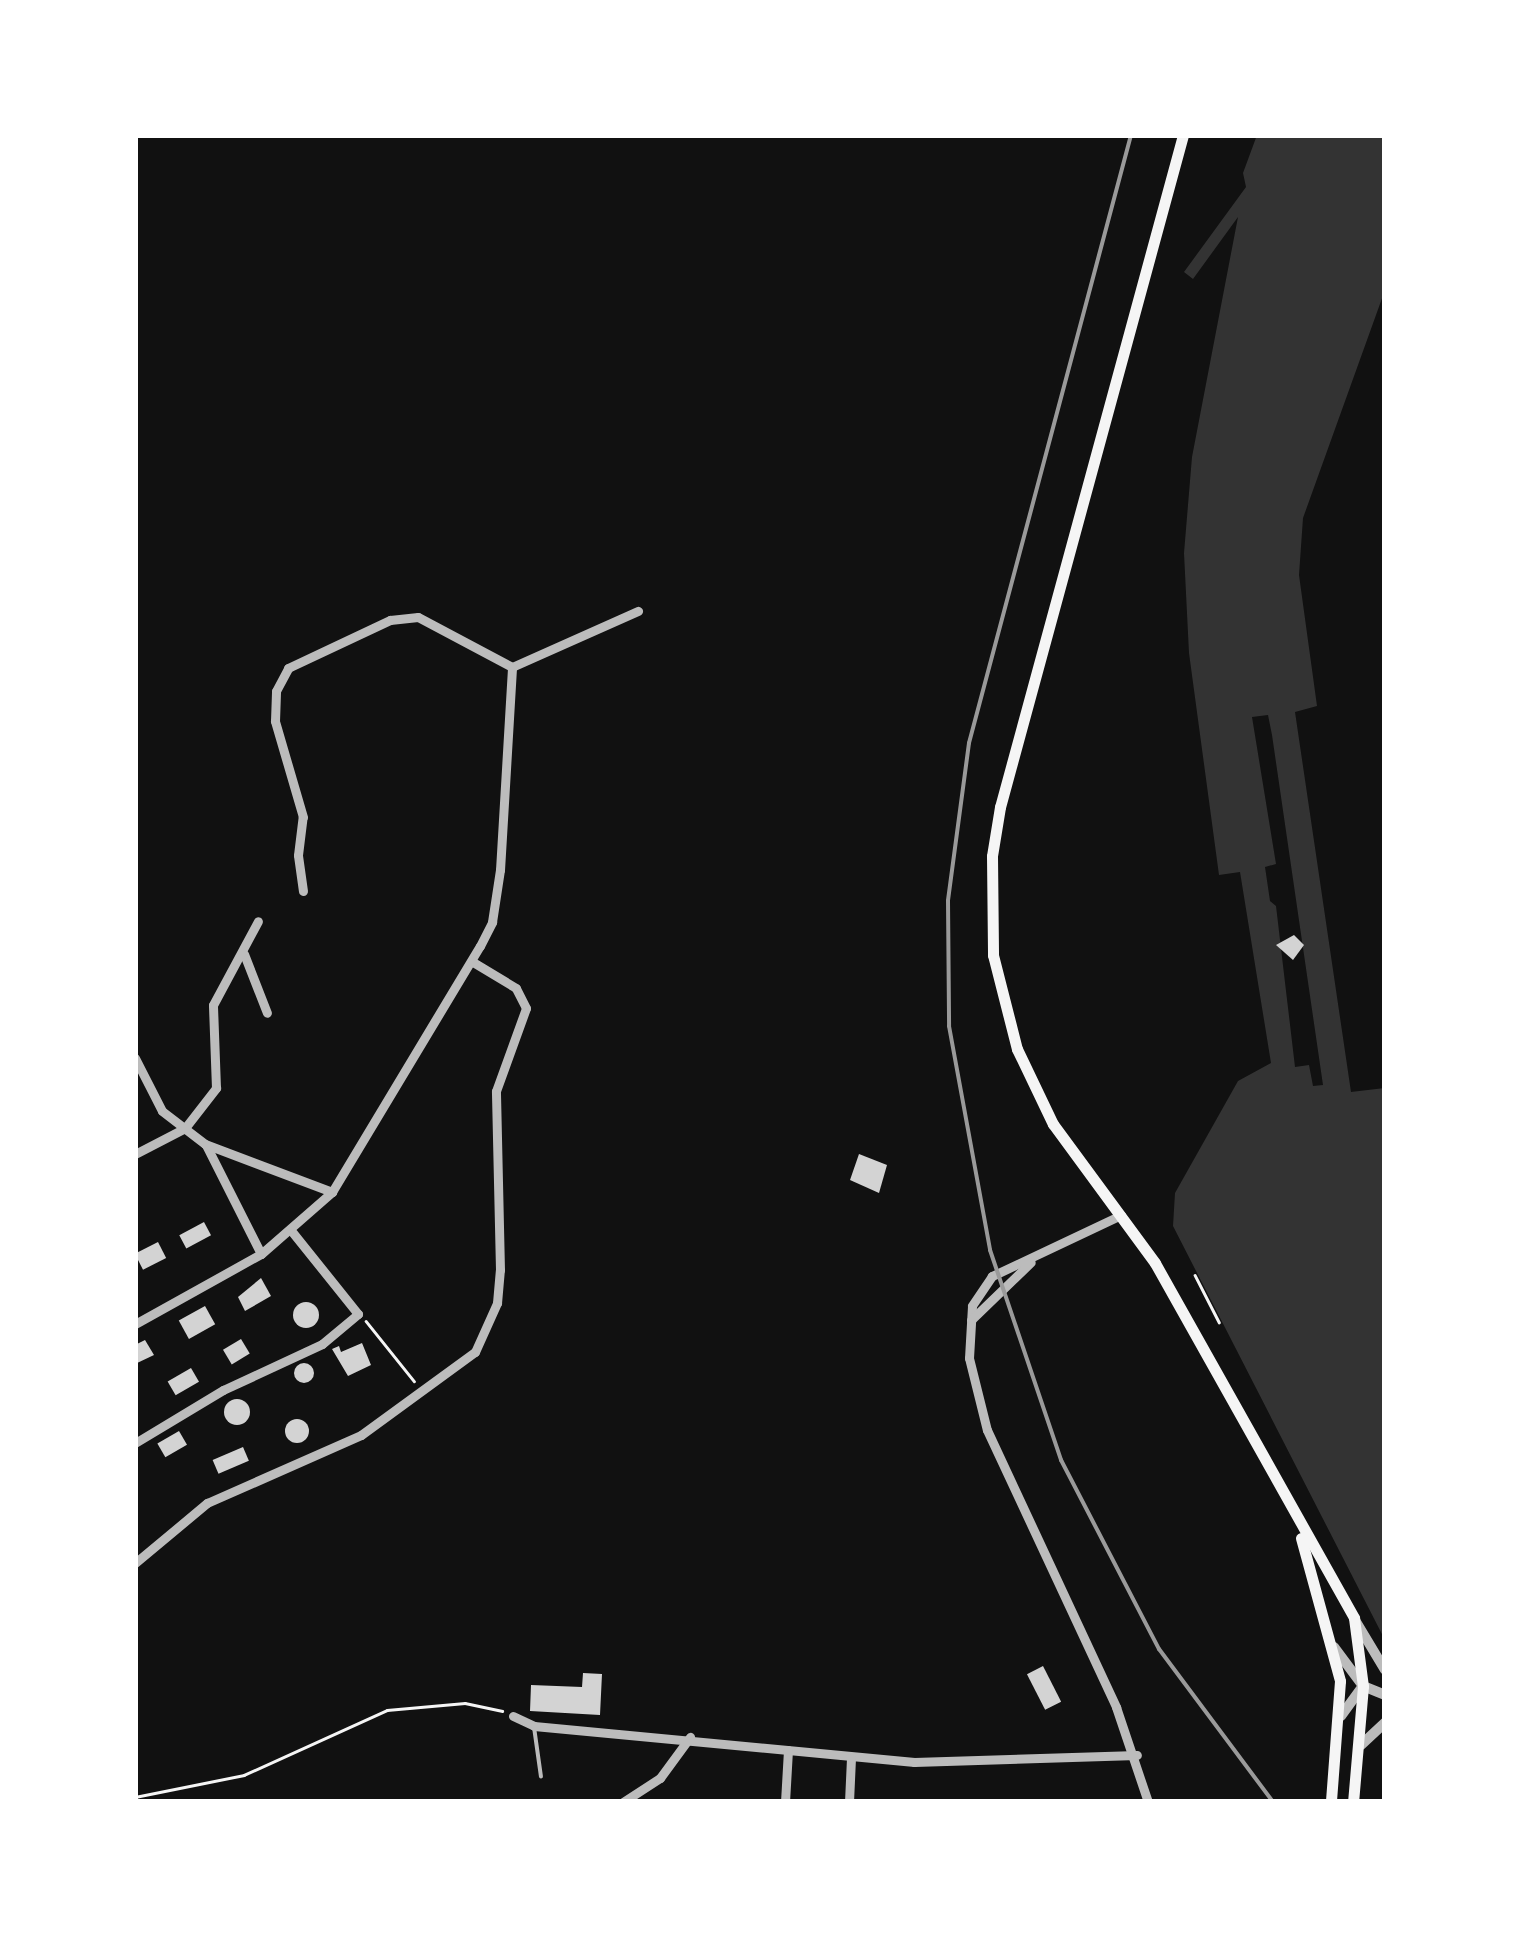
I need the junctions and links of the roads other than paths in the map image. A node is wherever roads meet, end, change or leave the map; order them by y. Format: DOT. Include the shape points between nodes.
graph roads {
  1 [pos="1183,135"];
  2 [pos="638,612"];
  3 [pos="512,667"];
  4 [pos="303,891"];
  5 [pos="258,921"];
  6 [pos="244,954"];
  7 [pos="471,960"];
  8 [pos="268,1014"];
  9 [pos="135,1058"];
  10 [pos="185,1128"];
  11 [pos="205,1144"];
  12 [pos="135,1154"];
  13 [pos="332,1192"];
  14 [pos="1122,1215"];
  15 [pos="292,1233"];
  16 [pos="261,1254"];
  17 [pos="1033,1260"];
  18 [pos="970,1321"];
  19 [pos="135,1324"];
  20 [pos="135,1443"];
  21 [pos="1296,1524"];
  22 [pos="135,1564"];
  23 [pos="1354,1618"];
  24 [pos="1334,1647"];
  25 [pos="1385,1670"];
  26 [pos="1362,1686"];
  27 [pos="1385,1695"];
  28 [pos="512,1716"];
  29 [pos="1341,1716"];
  30 [pos="1385,1724"];
  31 [pos="534,1726"];
  32 [pos="690,1737"];
  33 [pos="1361,1746"];
  34 [pos="788,1750"];
  35 [pos="1136,1755"];
  36 [pos="851,1758"];
  37 [pos="541,1777"];
  38 [pos="623,1802"];
  39 [pos="785,1802"];
  40 [pos="850,1802"];
  41 [pos="1148,1802"];
  42 [pos="1331,1802"];
  43 [pos="1352,1802"];
  1 -- 14 [label="main road" via="1041,649 992,856 994,955 1016,1049 1053,1124"];
  2 -- 3 [label="street"];
  3 -- 4 [label="street" via="418,617 390,620 288,668 276,690 274,721 303,817"];
  3 -- 7 [label="street" via="500,870 492,922"];
  5 -- 6 [label="street"];
  6 -- 8 [label="street"];
  6 -- 10 [label="street" via="214,1005 216,1088"];
  7 -- 13 [label="street"];
  7 -- 22 [label="street" via="516,988 526,1008 496,1091 500,1270 496,1303 474,1352 361,1435 207,1504"];
  9 -- 10 [label="street" via="162,1111"];
  10 -- 11 [label="street"];
  10 -- 12 [label="street"];
  11 -- 13 [label="street"];
  11 -- 16 [label="street"];
  13 -- 15 [label="street"];
  14 -- 17 [label="street"];
  14 -- 21 [label="main road" via="1192,1327"];
  15 -- 16 [label="street"];
  15 -- 20 [label="street" via="358,1314 322,1344 223,1390"];
  16 -- 19 [label="street"];
  17 -- 18 [label="street"];
  17 -- 18 [label="street" via="978,1290"];
  18 -- 35 [label="street" via="968,1358 987,1430"];
  21 -- 23 [label="main road"];
  21 -- 24 [label="main road"];
  23 -- 25 [label="street"];
  23 -- 26 [label="main road"];
  24 -- 26 [label="street"];
  24 -- 29 [label="main road"];
  26 -- 27 [label="street"];
  26 -- 29 [label="street"];
  26 -- 33 [label="main road"];
  28 -- 31 [label="street"];
  29 -- 42 [label="main road"];
  30 -- 33 [label="street"];
  31 -- 32 [label="street"];
  31 -- 37 [label="lane"];
  32 -- 34 [label="street"];
  32 -- 38 [label="street" via="660,1778"];
  33 -- 43 [label="main road"];
  34 -- 36 [label="street"];
  34 -- 39 [label="street"];
  35 -- 36 [label="street"];
  35 -- 41 [label="street"];
  36 -- 40 [label="street"];
}
